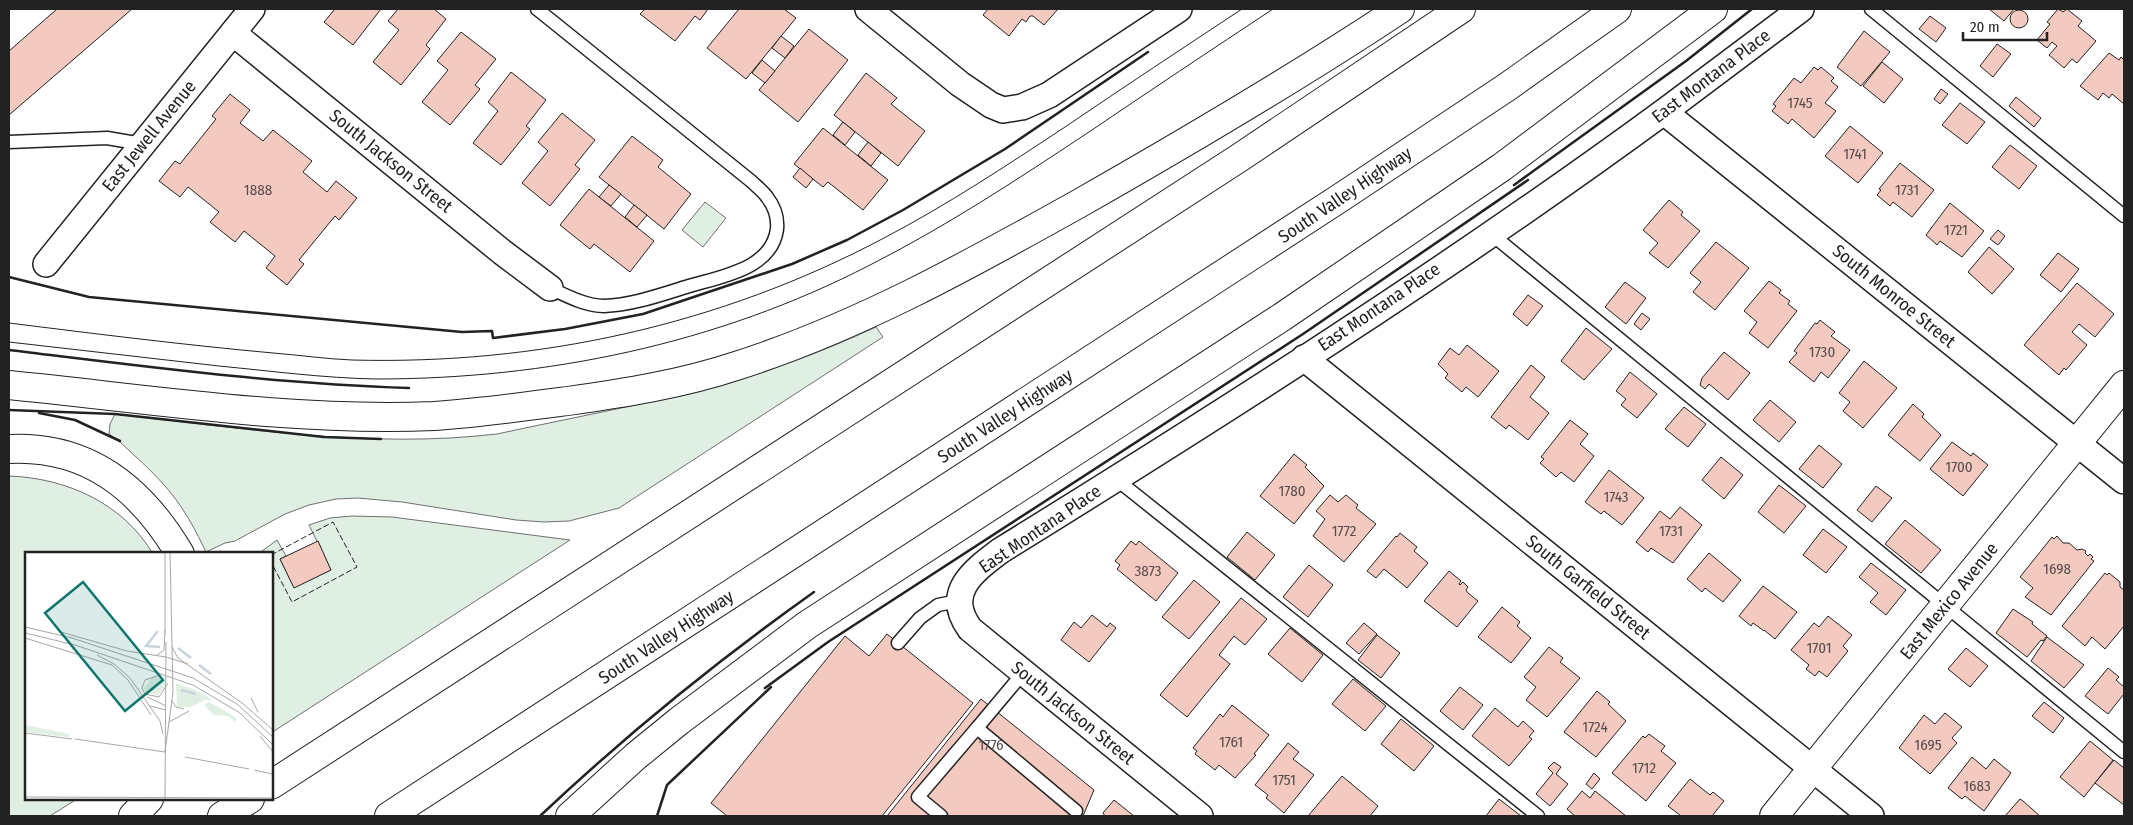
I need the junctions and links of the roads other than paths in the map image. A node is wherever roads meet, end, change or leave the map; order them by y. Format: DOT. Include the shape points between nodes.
graph roads {
  1 [pos="252,9"];
  2 [pos="537,9"];
  3 [pos="868,9"];
  4 [pos="1180,9"];
  5 [pos="1400,9"];
  6 [pos="1461,9"];
  7 [pos="1617,9"];
  8 [pos="1713,9"];
  9 [pos="1801,9"];
  10 [pos="1870,9"];
  11 [pos="232,33"];
  12 [pos="1664,112"];
  13 [pos="9,142"];
  14 [pos="142,144"];
  15 [pos="2124,216"];
  16 [pos="1490,233"];
  17 [pos="46,264"];
  18 [pos="550,288"];
  19 [pos="1304,358"];
  20 [pos="9,385"];
  21 [pos="2124,385"];
  22 [pos="9,439"];
  23 [pos="2077,443"];
  24 [pos="9,449"];
  25 [pos="72,455"];
  26 [pos="1116,479"];
  27 [pos="2124,481"];
  28 [pos="179,552"];
  29 [pos="958,601"];
  30 [pos="1945,606"];
  31 [pos="898,643"];
  32 [pos="1023,673"];
  33 [pos="977,728"];
  34 [pos="2124,752"];
  35 [pos="484,755"];
  36 [pos="1812,768"];
  37 [pos="272,784"];
  38 [pos="148,800"];
  39 [pos="248,800"];
  40 [pos="1076,811"];
  41 [pos="133,816"];
  42 [pos="222,816"];
  43 [pos="389,816"];
  44 [pos="399,816"];
  45 [pos="570,816"];
  46 [pos="941,816"];
  47 [pos="1200,816"];
  48 [pos="1538,816"];
  49 [pos="1774,816"];
  50 [pos="1871,816"];
  1 -- 11 [label="street, East Jewell Avenue"];
  2 -- 18 [label="lane" via="751,181 767,197 777,224 774,242 763,257 749,266 633,302 596,305"];
  3 -- 4 [label="street" via="968,90 1003,110 1022,108 1049,95"];
  5 -- 20 [label="main road" via="1247,107 1015,240 899,301 811,339 733,367 646,388 505,410 436,416 288,413"];
  6 -- 37 [label="main road" via="1239,158"];
  7 -- 35 [label="main road, South Valley Highway" via="1332,204"];
  8 -- 45 [label="main road" via="1502,167 1282,317 807,625 678,721"];
  9 -- 12 [label="street, East Montana Place"];
  10 -- 15 [label="lane"];
  11 -- 14 [label="street, East Jewell Avenue"];
  11 -- 18 [label="street, South Jackson Street"];
  12 -- 16 [label="street, East Montana Place"];
  12 -- 23 [label="street, South Monroe Street"];
  13 -- 14 [label="lane" via="107,138"];
  14 -- 17 [label="street, East Jewell Avenue"];
  16 -- 19 [label="street, East Montana Place"];
  16 -- 30 [label="lane"];
  19 -- 26 [label="street, East Montana Place"];
  19 -- 36 [label="street, South Garfield Street"];
  21 -- 23 [label="main road, East Mexico Avenue"];
  22 -- 25 [label="main road"];
  23 -- 27 [label="street, South Monroe Street"];
  23 -- 30 [label="main road, East Mexico Avenue"];
  24 -- 25 [label="main road"];
  25 -- 28 [label="main road" via="104,471 130,490 157,518"];
  26 -- 29 [label="street, East Montana Place" via="988,560 969,578"];
  26 -- 48 [label="lane"];
  29 -- 31 [label="lane" via="938,605 920,618"];
  29 -- 32 [label="street, South Jackson Street" via="970,629"];
  30 -- 34 [label="lane"];
  30 -- 36 [label="main road, East Mexico Avenue"];
  32 -- 33 [label="lane"];
  32 -- 47 [label="street, South Jackson Street"];
  33 -- 40 [label="lane"];
  33 -- 46 [label="lane" via="918,798"];
  35 -- 43 [label="main road, South Valley Highway"];
  35 -- 44 [label="main road"];
  36 -- 49 [label="main road, East Mexico Avenue"];
  36 -- 50 [label="street, South Garfield Street"];
  38 -- 41 [label="main road"];
  39 -- 42 [label="main road"];
}
